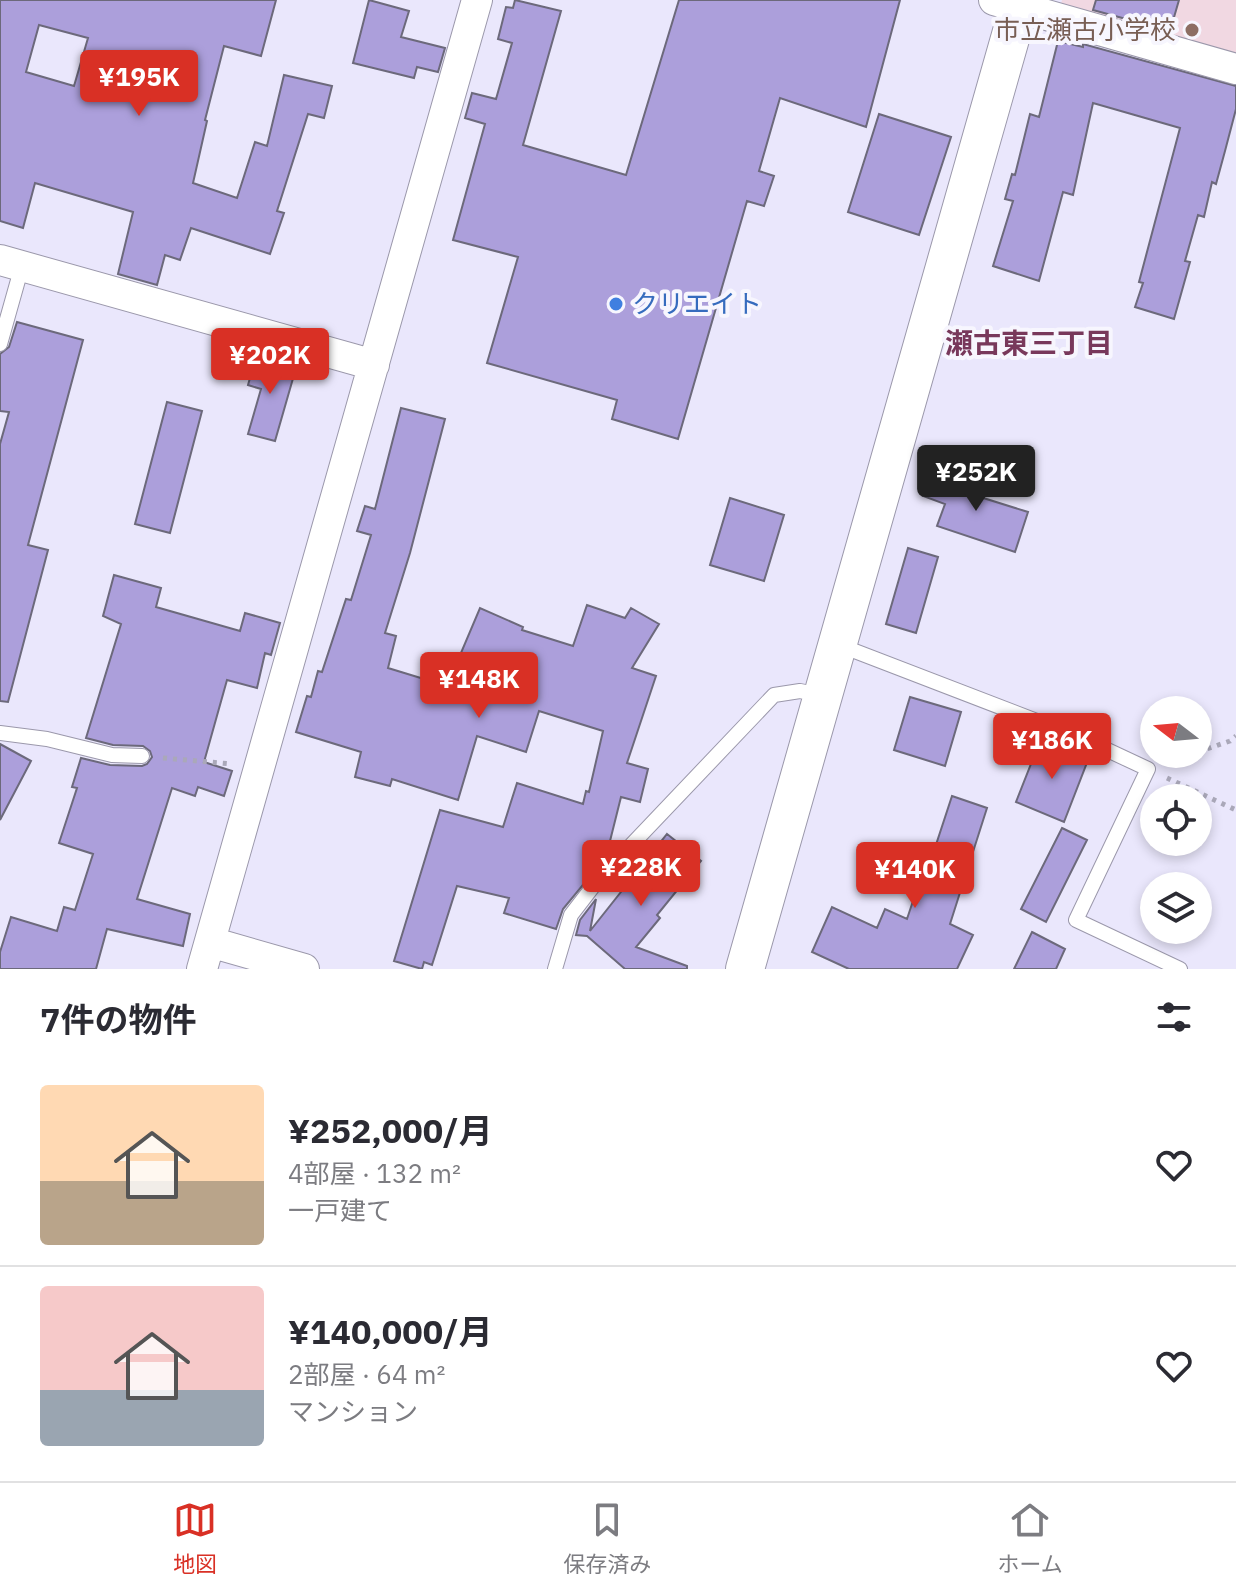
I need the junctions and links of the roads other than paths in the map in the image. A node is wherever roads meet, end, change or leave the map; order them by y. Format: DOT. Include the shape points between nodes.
graph roads {
  1 [pos="477,0"];
  2 [pos="1012,2"];
  3 [pos="1236,69"];
  4 [pos="11,263"];
  5 [pos="0,344"];
  6 [pos="374,365"];
  7 [pos="837,644"];
  8 [pos="822,695"];
  9 [pos="0,733"];
  10 [pos="142,756"];
  11 [pos="206,955"];
  12 [pos="304,969"];
  13 [pos="555,969"];
  14 [pos="745,969"];
  15 [pos="1180,969"];
  1 -- 6 [label="street"];
  2 -- 3 [label="street"];
  2 -- 7 [label="street"];
  4 -- 5 [label="lane"];
  4 -- 6 [label="street"];
  6 -- 11 [label="street"];
  7 -- 8 [label="street"];
  7 -- 15 [label="lane" via="1148,769 1076,920"];
  8 -- 13 [label="lane" via="774,695 598,880 571,915"];
  8 -- 14 [label="street"];
  9 -- 10 [label="lane"];
  11 -- 12 [label="street"];
}
